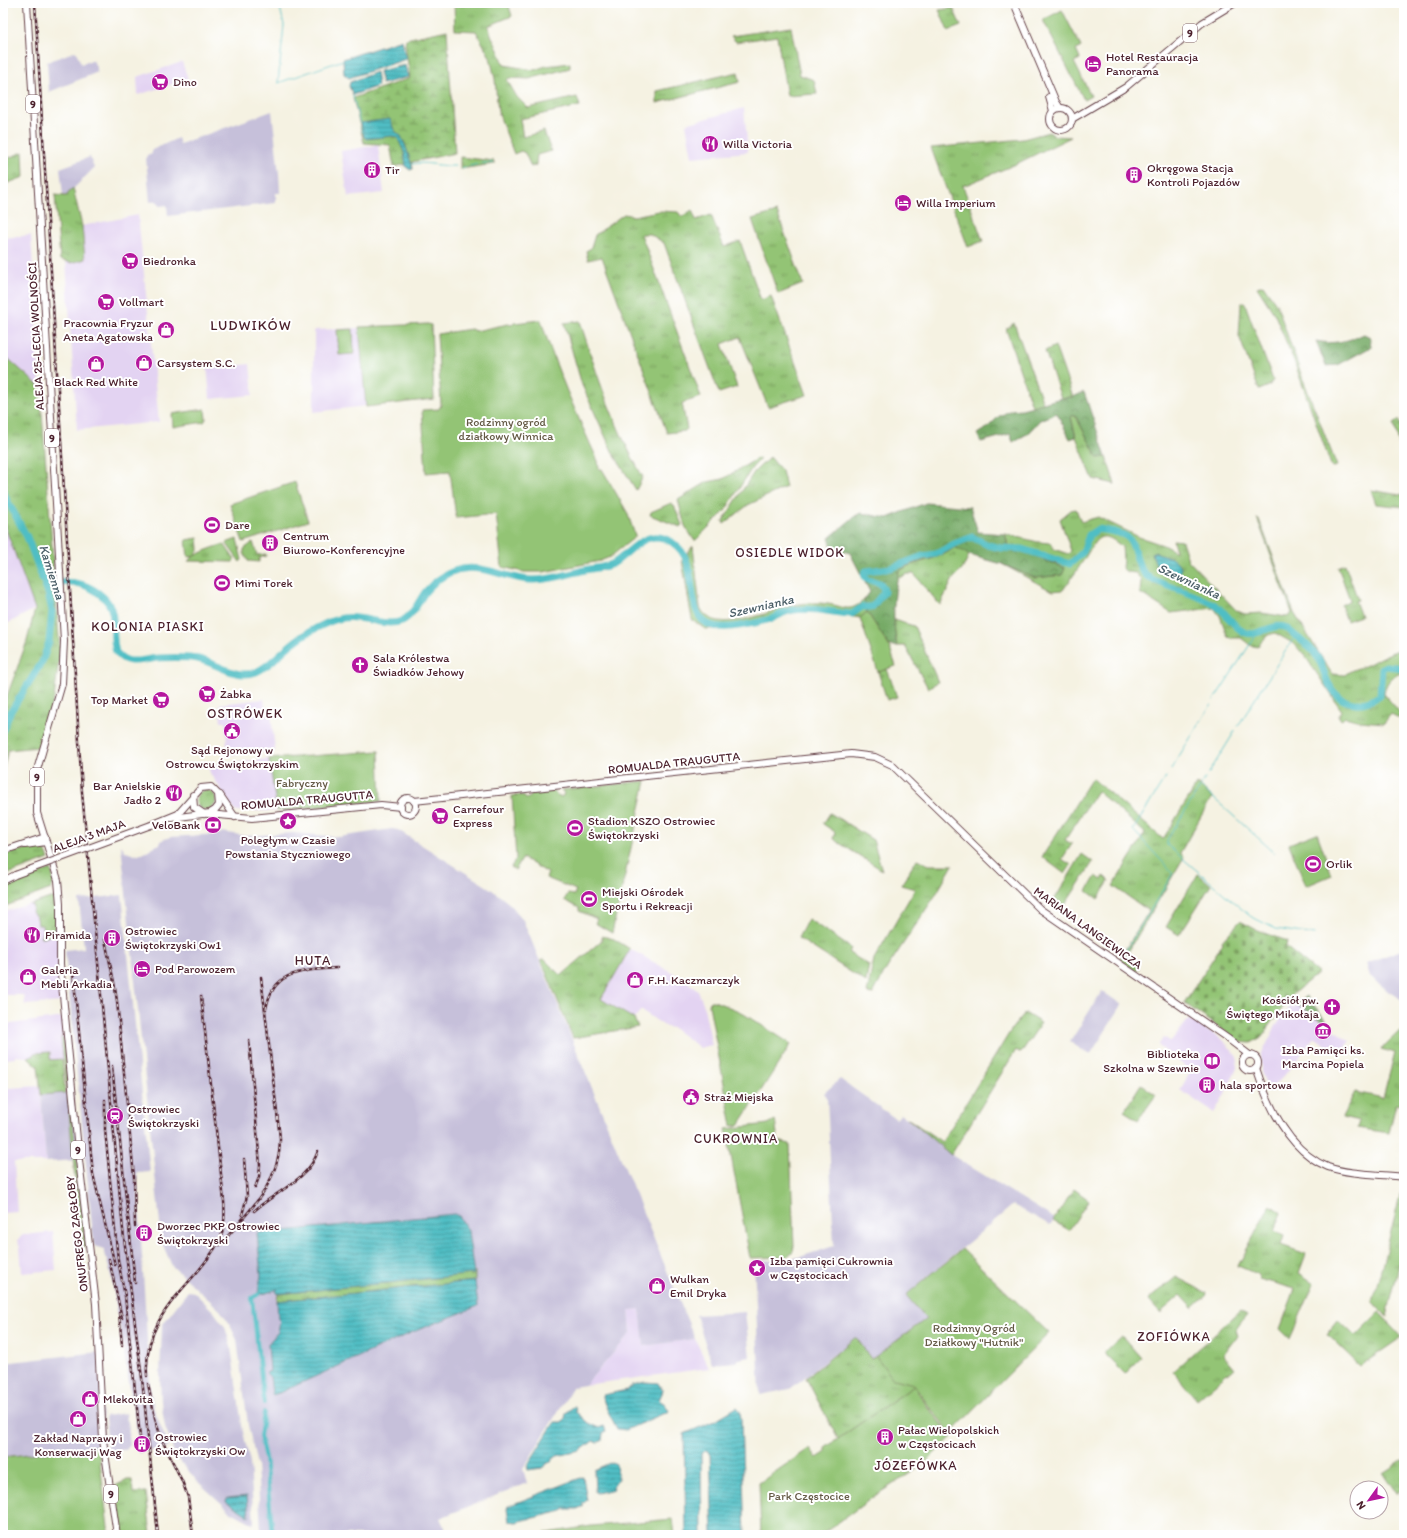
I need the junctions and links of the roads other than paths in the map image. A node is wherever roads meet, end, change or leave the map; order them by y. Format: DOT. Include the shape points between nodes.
graph roads {
  1 [pos="27,3"];
  2 [pos="1014,3"];
  3 [pos="1235,3"];
  4 [pos="1030,45"];
  5 [pos="1060,108"];
  6 [pos="1084,110"];
  7 [pos="1053,112"];
  8 [pos="1069,112"];
  9 [pos="1072,119"];
  10 [pos="909,780"];
  11 [pos="218,794"];
  12 [pos="194,795"];
  13 [pos="415,802"];
  14 [pos="401,805"];
  15 [pos="206,814"];
  16 [pos="235,817"];
  17 [pos="171,818"];
  18 [pos="46,839"];
  19 [pos="3,851"];
  20 [pos="15,875"];
  21 [pos="3,878"];
  22 [pos="3,881"];
  23 [pos="1246,1056"];
  24 [pos="1254,1070"];
  25 [pos="1404,1177"];
  26 [pos="117,1535"];
  1 -- 18 [label="main road, ALEJA 25-LECIA WOLNOŚCI / 9" via="64,641 62,684 37,770 37,813 40,830"];
  2 -- 4 [label="main road, 9"];
  3 -- 6 [label="main road, 9" via="1202,23 1117,93"];
  4 -- 5 [label="main road, 9"];
  4 -- 7 [label="main road, 9"];
  5 -- 7 [label="main road"];
  5 -- 8 [label="main road"];
  6 -- 8 [label="main road, 9"];
  6 -- 9 [label="main road, 9"];
  7 -- 9 [label="main road, 9" via="1050,121 1057,130 1066,129"];
  8 -- 9 [label="main road"];
  10 -- 13 [label="main road, ROMUALDA TRAUGUTTA" via="887,762 875,757 851,754"];
  10 -- 23 [label="main road, MARIANA LANGIEWICZA" via="1040,909 1234,1043"];
  11 -- 12 [label="main road" via="207,786 198,789"];
  11 -- 15 [label="main road" via="219,805"];
  11 -- 16 [label="main road, ROMUALDA TRAUGUTTA"];
  12 -- 15 [label="main road" via="194,807"];
  12 -- 17 [label="main road, ALEJA 3 MAJA" via="180,812"];
  13 -- 14 [label="main road" via="408,798"];
  13 -- 14 [label="main road" via="415,810 410,813 404,812"];
  14 -- 16 [label="main road, ROMUALDA TRAUGUTTA" via="252,818"];
  15 -- 16 [label="main road, ROMUALDA TRAUGUTTA"];
  15 -- 17 [label="main road, ALEJA 3 MAJA"];
  17 -- 20 [label="main road, ALEJA 3 MAJA, bridge"];
  18 -- 19 [label="main road"];
  18 -- 26 [label="main road, ONUFREGO ZAGŁOBY / 9" via="57,875 59,892 60,964 96,1304 103,1440"];
  20 -- 21 [label="main road, ALEJA 3 MAJA"];
  20 -- 22 [label="main road, ALEJA 3 MAJA"];
  23 -- 24 [label="main road" via="1242,1061 1244,1068"];
  23 -- 24 [label="main road" via="1253,1055 1257,1058 1259,1063"];
  24 -- 25 [label="main road" via="1288,1136 1299,1149 1313,1159 1336,1169"];
}
